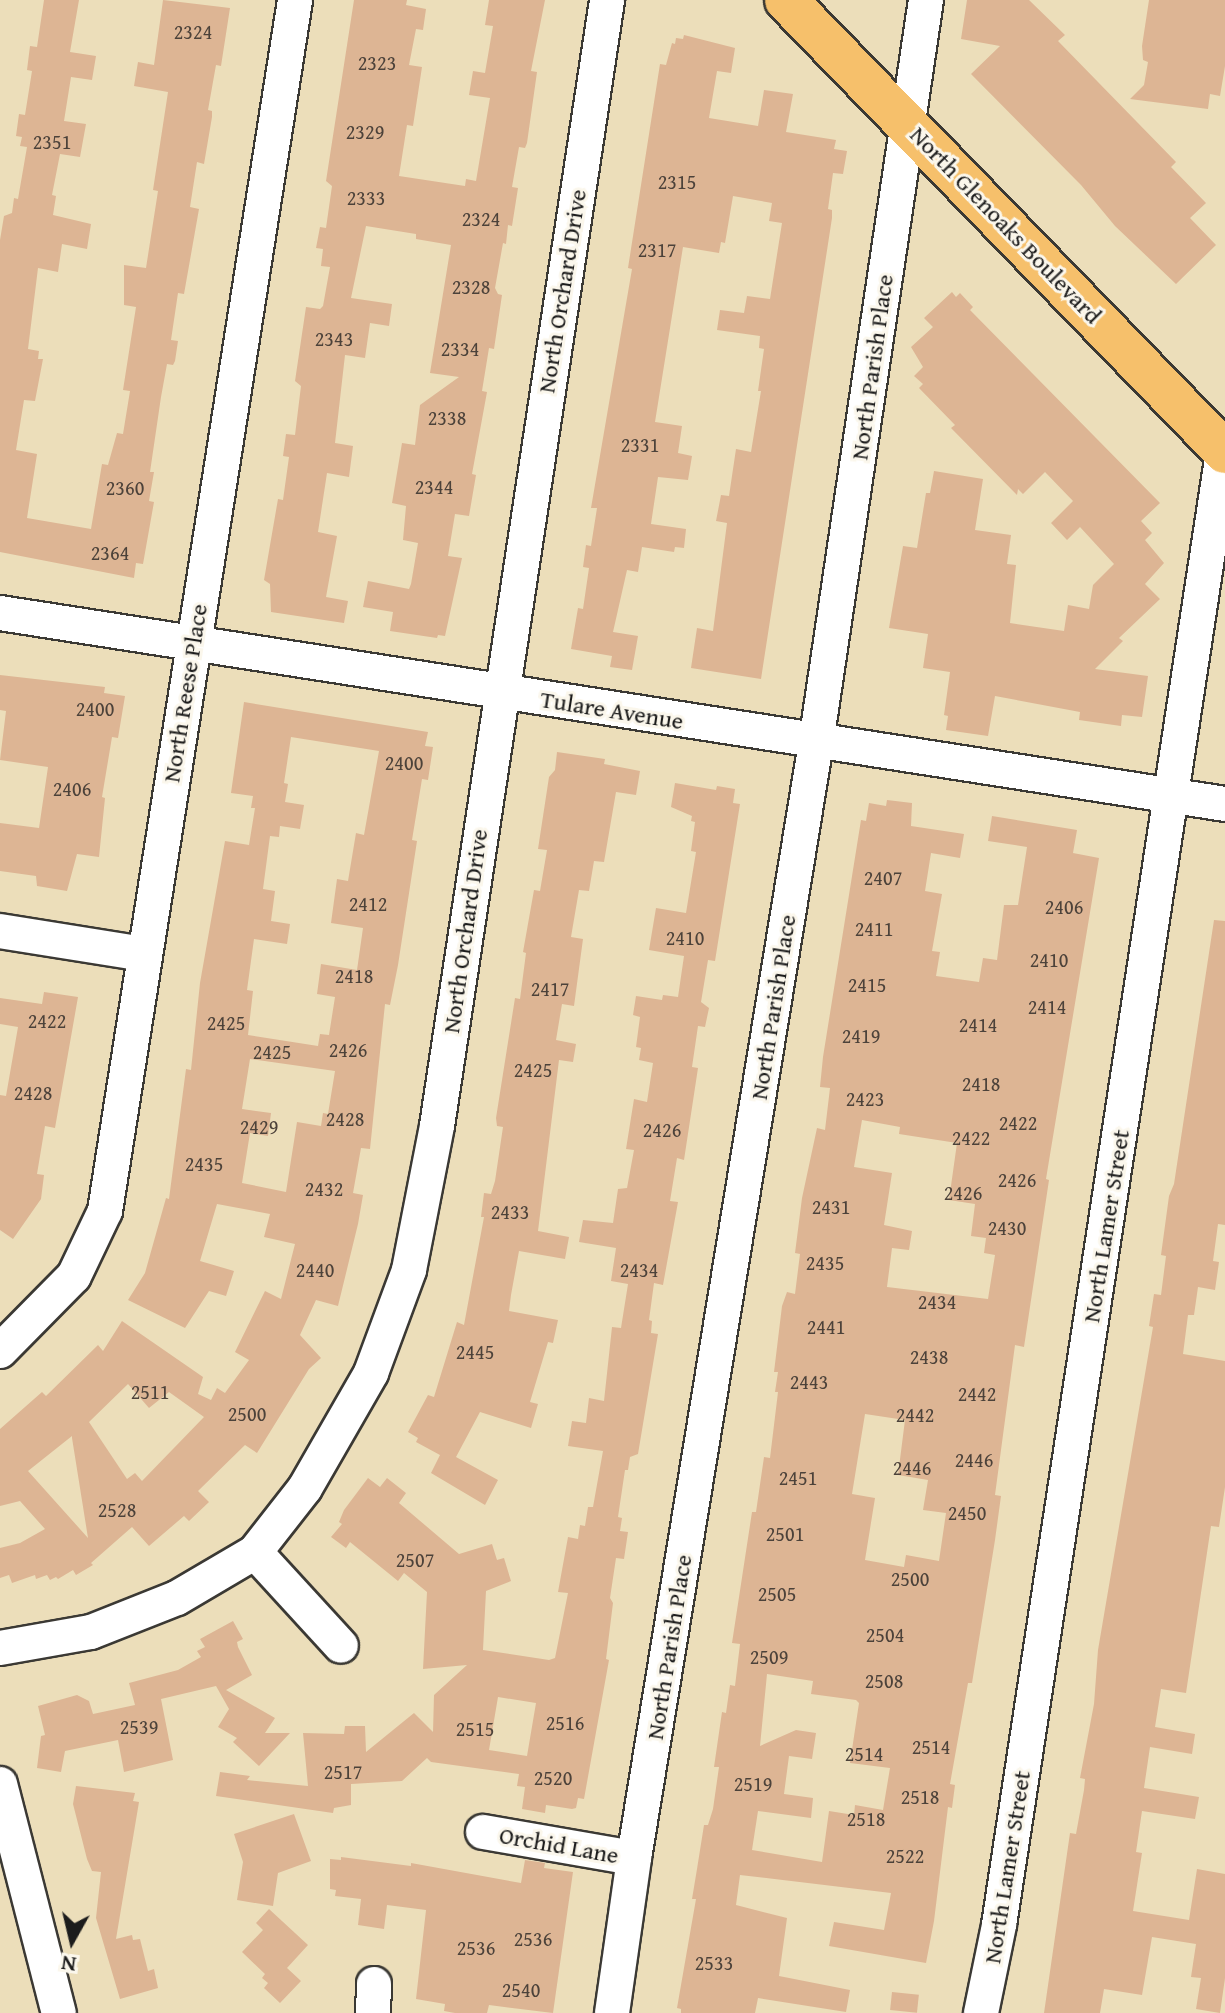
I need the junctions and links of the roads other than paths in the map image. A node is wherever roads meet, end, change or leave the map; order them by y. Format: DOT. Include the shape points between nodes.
graph roads {
  1 [pos="295,0"];
  2 [pos="607,0"];
  3 [pos="786,0"];
  4 [pos="926,0"];
  5 [pos="907,124"];
  6 [pos="1224,447"];
  7 [pos="0,613"];
  8 [pos="193,644"];
  9 [pos="501,693"];
  10 [pos="816,743"];
  11 [pos="1172,795"];
  12 [pos="1225,804"];
  13 [pos="0,931"];
  14 [pos="144,954"];
  15 [pos="0,1351"];
  16 [pos="255,1552"];
  17 [pos="341,1646"];
  18 [pos="0,1648"];
  19 [pos="0,1784"];
  20 [pos="483,1832"];
  21 [pos="634,1858"];
  22 [pos="59,2013"];
  23 [pos="612,2013"];
  24 [pos="981,2013"];
  1 -- 8 [label="street, North Reese Place"];
  2 -- 9 [label="street, North Orchard Drive"];
  3 -- 5 [label="main road, North Glenoaks Boulevard"];
  4 -- 5 [label="street, North Parish Place"];
  5 -- 6 [label="main road, North Glenoaks Boulevard"];
  5 -- 10 [label="street, North Parish Place"];
  6 -- 11 [label="street, North Lamer Street"];
  7 -- 8 [label="street, Tulare Avenue"];
  8 -- 9 [label="street, Tulare Avenue"];
  8 -- 14 [label="street, North Reese Place"];
  9 -- 10 [label="street, Tulare Avenue"];
  9 -- 16 [label="street, North Orchard Drive" via="437,1126 409,1270 371,1373 305,1488"];
  10 -- 11 [label="street, Tulare Avenue"];
  10 -- 21 [label="street, North Parish Place"];
  11 -- 12 [label="street, Tulare Avenue"];
  11 -- 24 [label="street, North Lamer Street" via="999,1925"];
  13 -- 14 [label="street"];
  14 -- 15 [label="street, North Reese Place" via="105,1211 74,1276"];
  16 -- 17 [label="street"];
  16 -- 18 [label="street, North Orchard Drive" via="177,1598 91,1632"];
  19 -- 22 [label="street"];
  20 -- 21 [label="street, Orchid Lane"];
  21 -- 23 [label="street, North Parish Place"];
}
